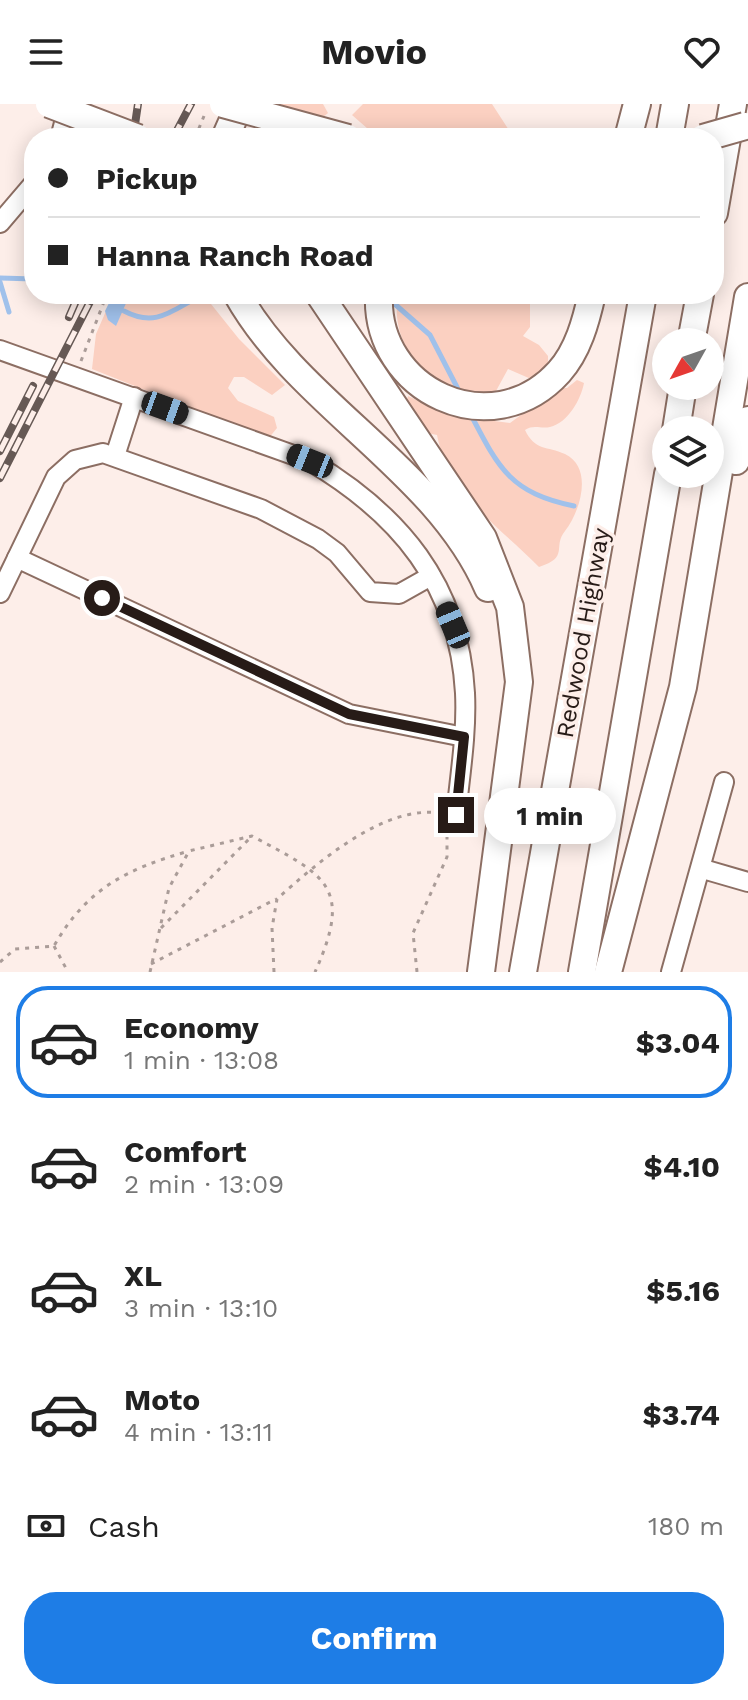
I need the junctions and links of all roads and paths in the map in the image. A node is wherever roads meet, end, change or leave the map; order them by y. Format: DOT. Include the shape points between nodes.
graph roads {
  1 [pos="49,104"];
  2 [pos="69,104"];
  3 [pos="240,104"];
  4 [pos="637,104"];
  5 [pos="675,104"];
  6 [pos="214,109"];
  7 [pos="744,120"];
  8 [pos="63,128"];
  9 [pos="112,128"];
  10 [pos="202,128"];
  11 [pos="229,128"];
  12 [pos="302,128"];
  13 [pos="631,128"];
  14 [pos="671,128"];
  15 [pos="724,129"];
  16 [pos="724,182"];
  17 [pos="24,195"];
  18 [pos="0,223"];
  19 [pos="748,297"];
  20 [pos="102,304"];
  21 [pos="244,304"];
  22 [pos="326,304"];
  23 [pos="379,304"];
  24 [pos="589,304"];
  25 [pos="641,304"];
  26 [pos="698,304"];
  27 [pos="694,328"];
  28 [pos="0,350"];
  29 [pos="77,377"];
  30 [pos="134,397"];
  31 [pos="748,420"];
  32 [pos="115,456"];
  33 [pos="666,488"];
  34 [pos="713,516"];
  35 [pos="17,558"];
  36 [pos="431,576"];
  37 [pos="0,593"];
  38 [pos="513,720"];
  39 [pos="464,737"];
  40 [pos="724,782"];
  41 [pos="446,814"];
  42 [pos="252,836"];
  43 [pos="189,851"];
  44 [pos="312,869"];
  45 [pos="703,869"];
  46 [pos="748,882"];
  47 [pos="277,899"];
  48 [pos="159,930"];
  49 [pos="54,946"];
  50 [pos="0,962"];
  51 [pos="151,964"];
  52 [pos="68,972"];
  53 [pos="150,972"];
  54 [pos="274,972"];
  55 [pos="315,972"];
  56 [pos="417,972"];
  57 [pos="481,972"];
  58 [pos="523,972"];
  59 [pos="582,972"];
  60 [pos="608,972"];
  61 [pos="671,972"];
  1 -- 9 [label="highway, bridge"];
  2 -- 8 [label="street"];
  3 -- 11 [label="highway"];
  4 -- 13 [label="highway"];
  5 -- 14 [label="highway"];
  6 -- 10 [label="path"];
  6 -- 12 [label="highway, bridge"];
  7 -- 15 [label="highway, bridge"];
  7 -- 16 [label="highway"];
  17 -- 18 [label="street"];
  19 -- 34 [label="highway"];
  20 -- 29 [label="path"];
  21 -- 38 [label="highway" via="269,341 427,501 470,554 502,628"];
  22 -- 38 [label="highway" via="478,530 498,571 519,662"];
  23 -- 24 [label="highway" via="387,344 411,378 447,400 483,406 530,395 560,371 579,339"];
  25 -- 58 [label="highway, Redwood Highway"];
  26 -- 27 [label="highway"];
  28 -- 29 [label="street"];
  29 -- 30 [label="street"];
  30 -- 32 [label="street"];
  30 -- 36 [label="street" via="310,461 351,485 385,513"];
  31 -- 34 [label="highway"];
  32 -- 35 [label="street" via="103,453 75,460 56,477"];
  32 -- 36 [label="street" via="261,509 318,539 370,592 399,594"];
  33 -- 59 [label="highway"];
  34 -- 60 [label="highway" via="678,710"];
  35 -- 37 [label="street"];
  35 -- 39 [label="street" via="349,714"];
  36 -- 39 [label="street" via="453,625 461,660"];
  38 -- 57 [label="highway"];
  39 -- 41 [label="street"];
  40 -- 45 [label="street"];
  41 -- 44 [label="path" via="421,810 357,835"];
  41 -- 56 [label="path" via="447,857 413,933"];
  42 -- 43 [label="path"];
  42 -- 44 [label="path"];
  42 -- 48 [label="path"];
  43 -- 48 [label="path" via="169,888"];
  43 -- 49 [label="path" via="112,880 71,917"];
  44 -- 47 [label="path"];
  44 -- 55 [label="path" via="332,893 332,935"];
  45 -- 46 [label="street"];
  45 -- 61 [label="street"];
  47 -- 51 [label="path"];
  47 -- 54 [label="path"];
  48 -- 51 [label="path"];
  49 -- 50 [label="path" via="15,949"];
  49 -- 52 [label="path"];
  51 -- 53 [label="path"];
}
